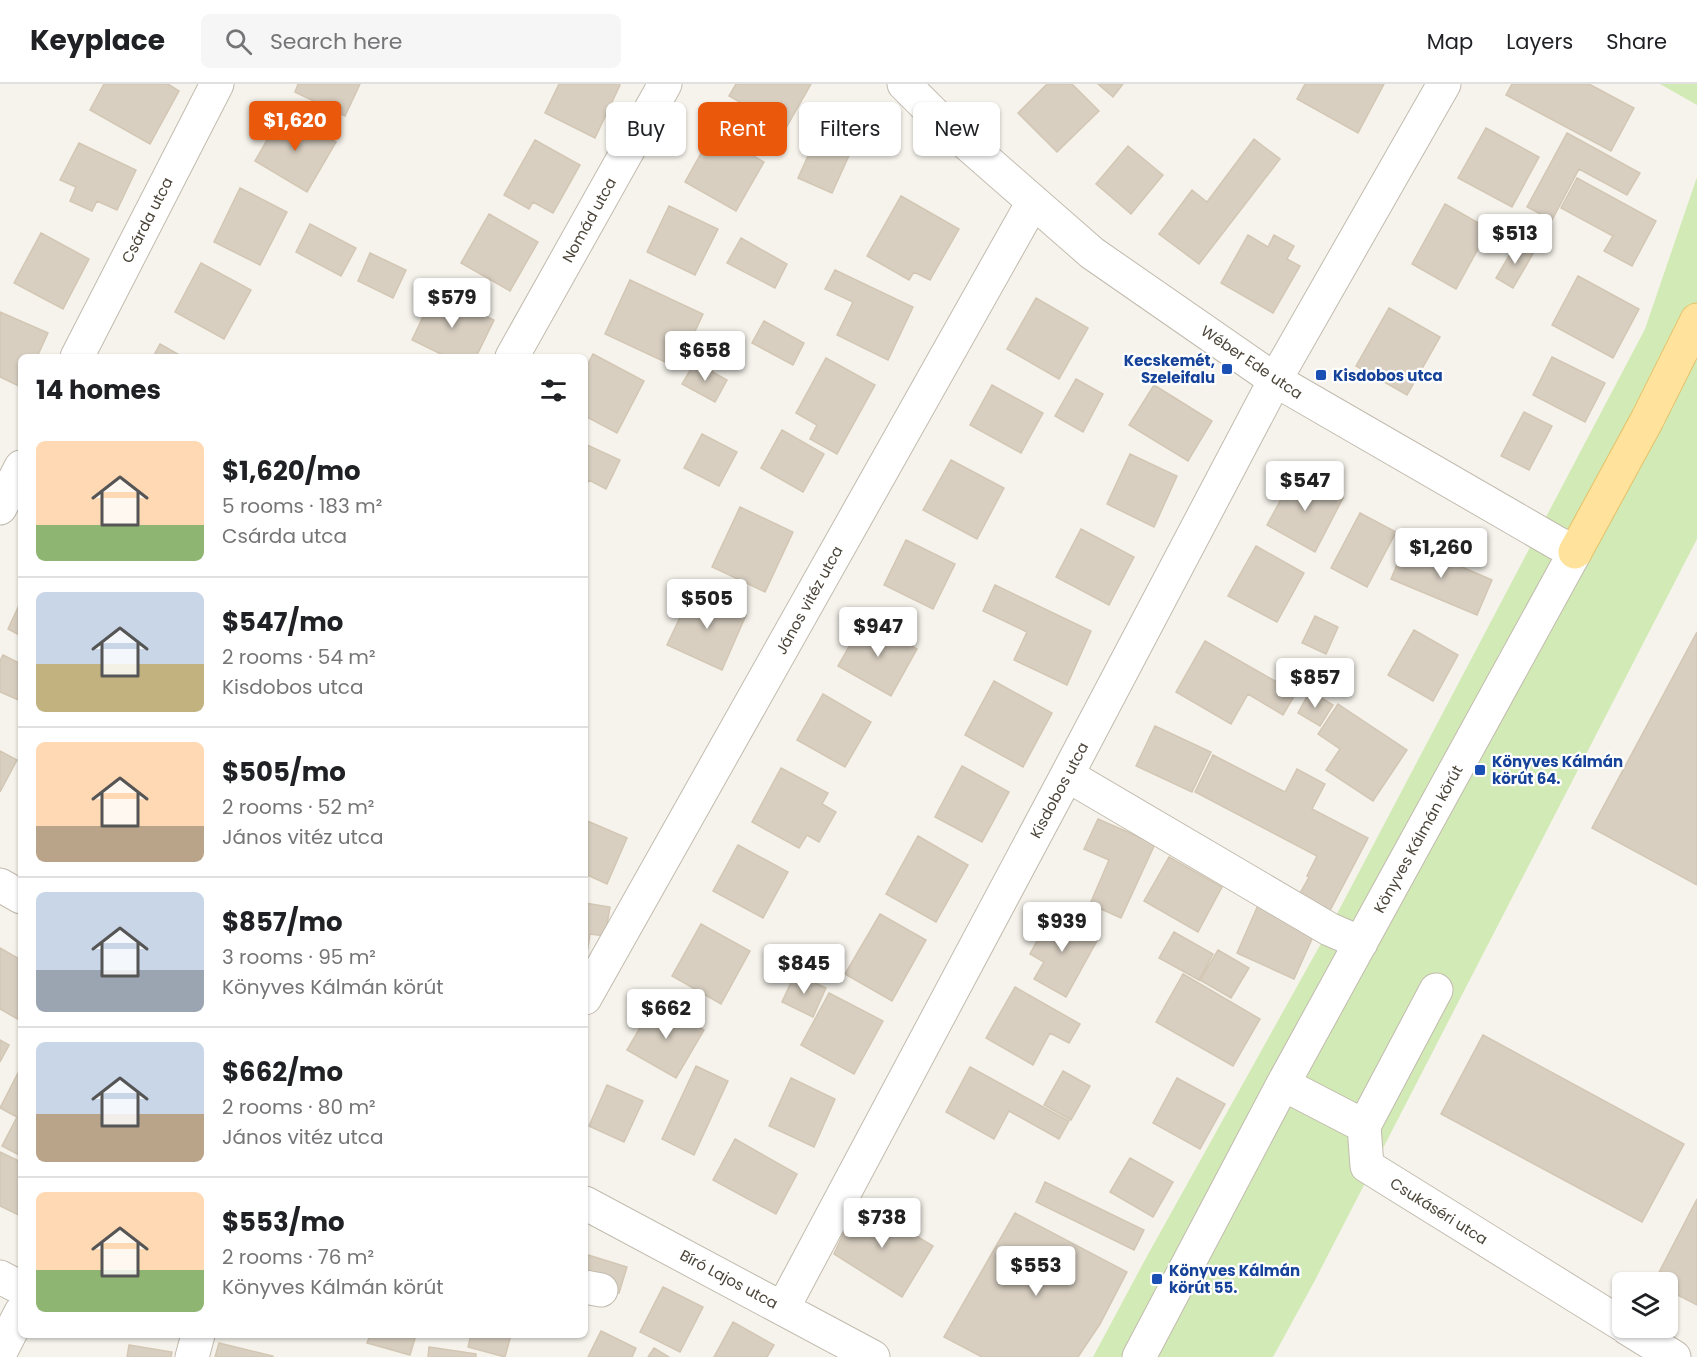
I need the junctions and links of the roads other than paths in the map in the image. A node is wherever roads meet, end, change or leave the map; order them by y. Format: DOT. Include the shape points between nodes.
graph roads {
  1 [pos="217,84"];
  2 [pos="665,84"];
  3 [pos="904,84"];
  4 [pos="1444,84"];
  5 [pos="1033,202"];
  6 [pos="1697,320"];
  7 [pos="79,354"];
  8 [pos="514,354"];
  9 [pos="1275,380"];
  10 [pos="18,473"];
  11 [pos="0,508"];
  12 [pos="1575,552"];
  13 [pos="1067,775"];
  14 [pos="0,885"];
  15 [pos="18,895"];
  16 [pos="1361,943"];
  17 [pos="1437,990"];
  18 [pos="588,993"];
  19 [pos="1282,1084"];
  20 [pos="1364,1126"];
  21 [pos="588,1205"];
  22 [pos="0,1277"];
  23 [pos="18,1286"];
  24 [pos="783,1308"];
  25 [pos="18,1318"];
  26 [pos="1612,1318"];
  27 [pos="1644,1338"];
  28 [pos="0,1353"];
  29 [pos="873,1357"];
  30 [pos="1139,1357"];
  31 [pos="1674,1357"];
  1 -- 7 [label="street, Csárda utca"];
  2 -- 8 [label="street, Nomád utca"];
  3 -- 5 [label="street, Wéber Ede utca"];
  4 -- 9 [label="street, Kisdobos utca"];
  5 -- 9 [label="street, Wéber Ede utca" via="1092,253"];
  5 -- 18 [label="street, János vitéz utca"];
  6 -- 12 [label="main road, Könyves Kálmán körút"];
  9 -- 12 [label="street, Wéber Ede utca"];
  9 -- 13 [label="street, Kisdobos utca"];
  10 -- 11 [label="street"];
  12 -- 16 [label="street, Könyves Kálmán körút"];
  13 -- 16 [label="street" via="1329,929"];
  13 -- 24 [label="street, Kisdobos utca"];
  14 -- 15 [label="street"];
  16 -- 19 [label="street, Könyves Kálmán körút"];
  17 -- 20 [label="street"];
  19 -- 20 [label="street"];
  19 -- 30 [label="street, Könyves Kálmán körút"];
  20 -- 26 [label="street, Csukáséri utca" via="1367,1166"];
  21 -- 24 [label="street, Bíró Lajos utca"];
  22 -- 23 [label="street"];
  24 -- 29 [label="street, Bíró Lajos utca"];
  25 -- 28 [label="street"];
  27 -- 31 [label="street, Csukáséri utca"];
}
